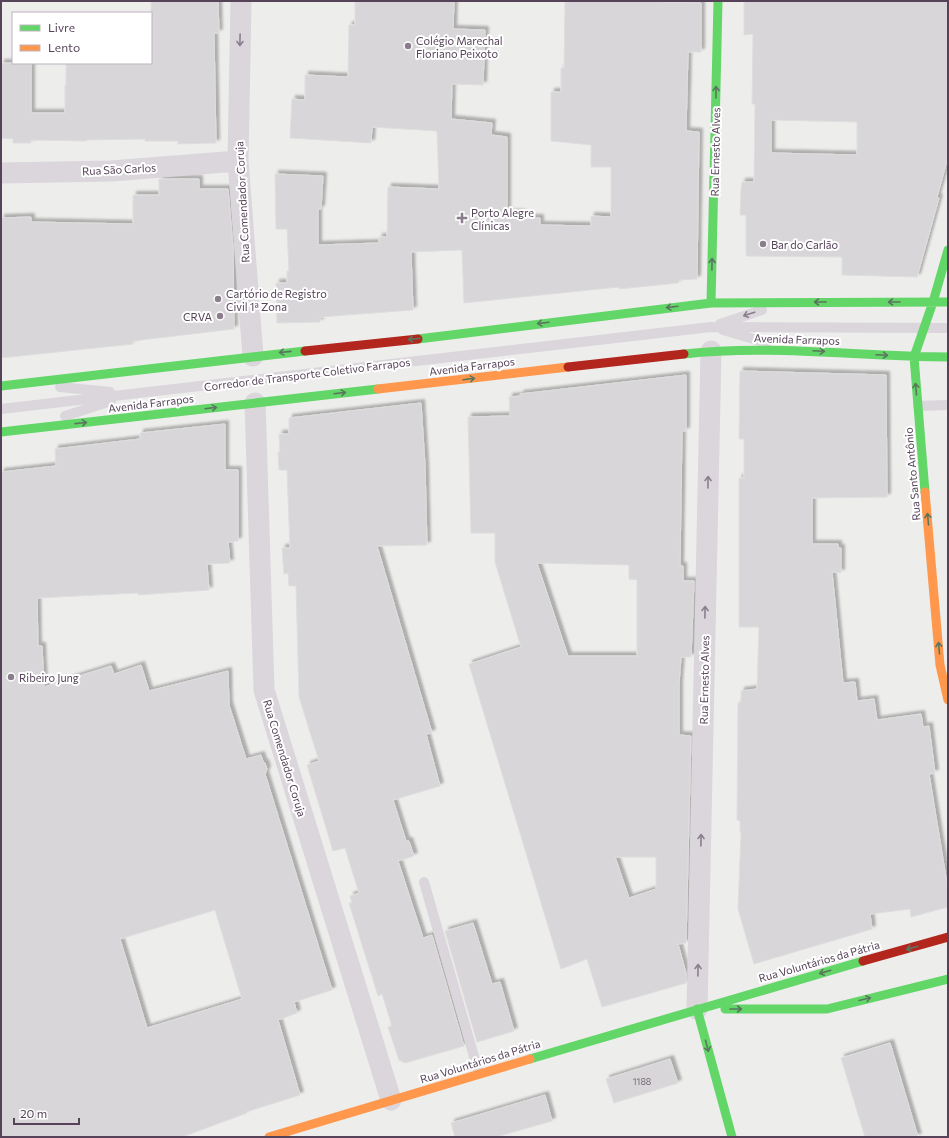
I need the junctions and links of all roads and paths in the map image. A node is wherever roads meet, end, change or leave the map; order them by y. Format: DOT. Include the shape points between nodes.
graph roads {
  1 [pos="241,1"];
  2 [pos="718,1"];
  3 [pos="238,162"];
  4 [pos="1,174"];
  5 [pos="948,250"];
  6 [pos="786,302"];
  7 [pos="933,302"];
  8 [pos="948,302"];
  9 [pos="711,303"];
  10 [pos="711,327"];
  11 [pos="924,327"];
  12 [pos="948,328"];
  13 [pos="787,350"];
  14 [pos="711,351"];
  15 [pos="253,356"];
  16 [pos="914,357"];
  17 [pos="948,357"];
  18 [pos="23,384"];
  19 [pos="1,386"];
  20 [pos="130,394"];
  21 [pos="255,403"];
  22 [pos="948,405"];
  23 [pos="918,406"];
  24 [pos="1,409"];
  25 [pos="28,429"];
  26 [pos="1,432"];
  27 [pos="948,700"];
  28 [pos="424,882"];
  29 [pos="948,938"];
  30 [pos="948,979"];
  31 [pos="697,1008"];
  32 [pos="479,1074"];
  33 [pos="391,1100"];
  34 [pos="280,1135"];
  35 [pos="269,1137"];
  36 [pos="732,1137"];
  1 -- 3 [label="street, Rua Comendador Coruja, one-way"];
  9 -- 2 [label="main road, Rua Ernesto Alves, one-way"];
  3 -- 4 [label="street, Rua São Carlos" via="111,171"];
  3 -- 15 [label="street, Rua Comendador Coruja"];
  5 -- 7 [label="main road, Rua Santo Antônio"];
  7 -- 6 [label="main road, one-way"];
  6 -- 9 [label="main road"];
  6 -- 10 [label="lane, one-way"];
  7 -- 8 [label="main road"];
  7 -- 11 [label="main road, Rua Santo Antônio"];
  9 -- 15 [label="main road, one-way"];
  10 -- 11 [label="lane, Corredor de Transporte Coletivo Farrapos"];
  10 -- 13 [label="lane"];
  10 -- 20 [label="lane, Corredor de Transporte Coletivo Farrapos"];
  11 -- 12 [label="lane, Corredor de Transporte Coletivo Farrapos"];
  11 -- 16 [label="main road, Rua Santo Antônio"];
  13 -- 14 [label="main road, Avenida Farrapos"];
  13 -- 16 [label="main road, Avenida Farrapos, one-way"];
  21 -- 14 [label="main road, Avenida Farrapos, one-way"];
  31 -- 14 [label="street, Rua Ernesto Alves, one-way"];
  15 -- 18 [label="main road"];
  16 -- 17 [label="main road, Avenida Farrapos"];
  23 -- 16 [label="main road, Rua Santo Antônio, one-way"];
  18 -- 19 [label="main road"];
  18 -- 20 [label="lane"];
  20 -- 24 [label="lane, Corredor de Transporte Coletivo Farrapos"];
  20 -- 25 [label="lane"];
  25 -- 21 [label="main road, Avenida Farrapos, one-way"];
  21 -- 33 [label="street, Rua Comendador Coruja" via="264,690"];
  22 -- 23 [label="lane"];
  27 -- 23 [label="main road, Rua Santo Antônio, one-way" via="940,665"];
  25 -- 26 [label="main road, Avenida Farrapos"];
  28 -- 32 [label="lane"];
  29 -- 31 [label="main road, Rua Voluntários da Pátria, one-way"];
  31 -- 30 [label="main road, Rua Voluntários da Pátria, one-way" via="827,1008"];
  31 -- 32 [label="main road, Rua Voluntários da Pátria"];
  31 -- 36 [label="main road, one-way"];
  32 -- 33 [label="main road, Rua Voluntários da Pátria"];
  33 -- 34 [label="main road, Rua Voluntários da Pátria"];
  34 -- 35 [label="main road, Rua Voluntários da Pátria"];
}
